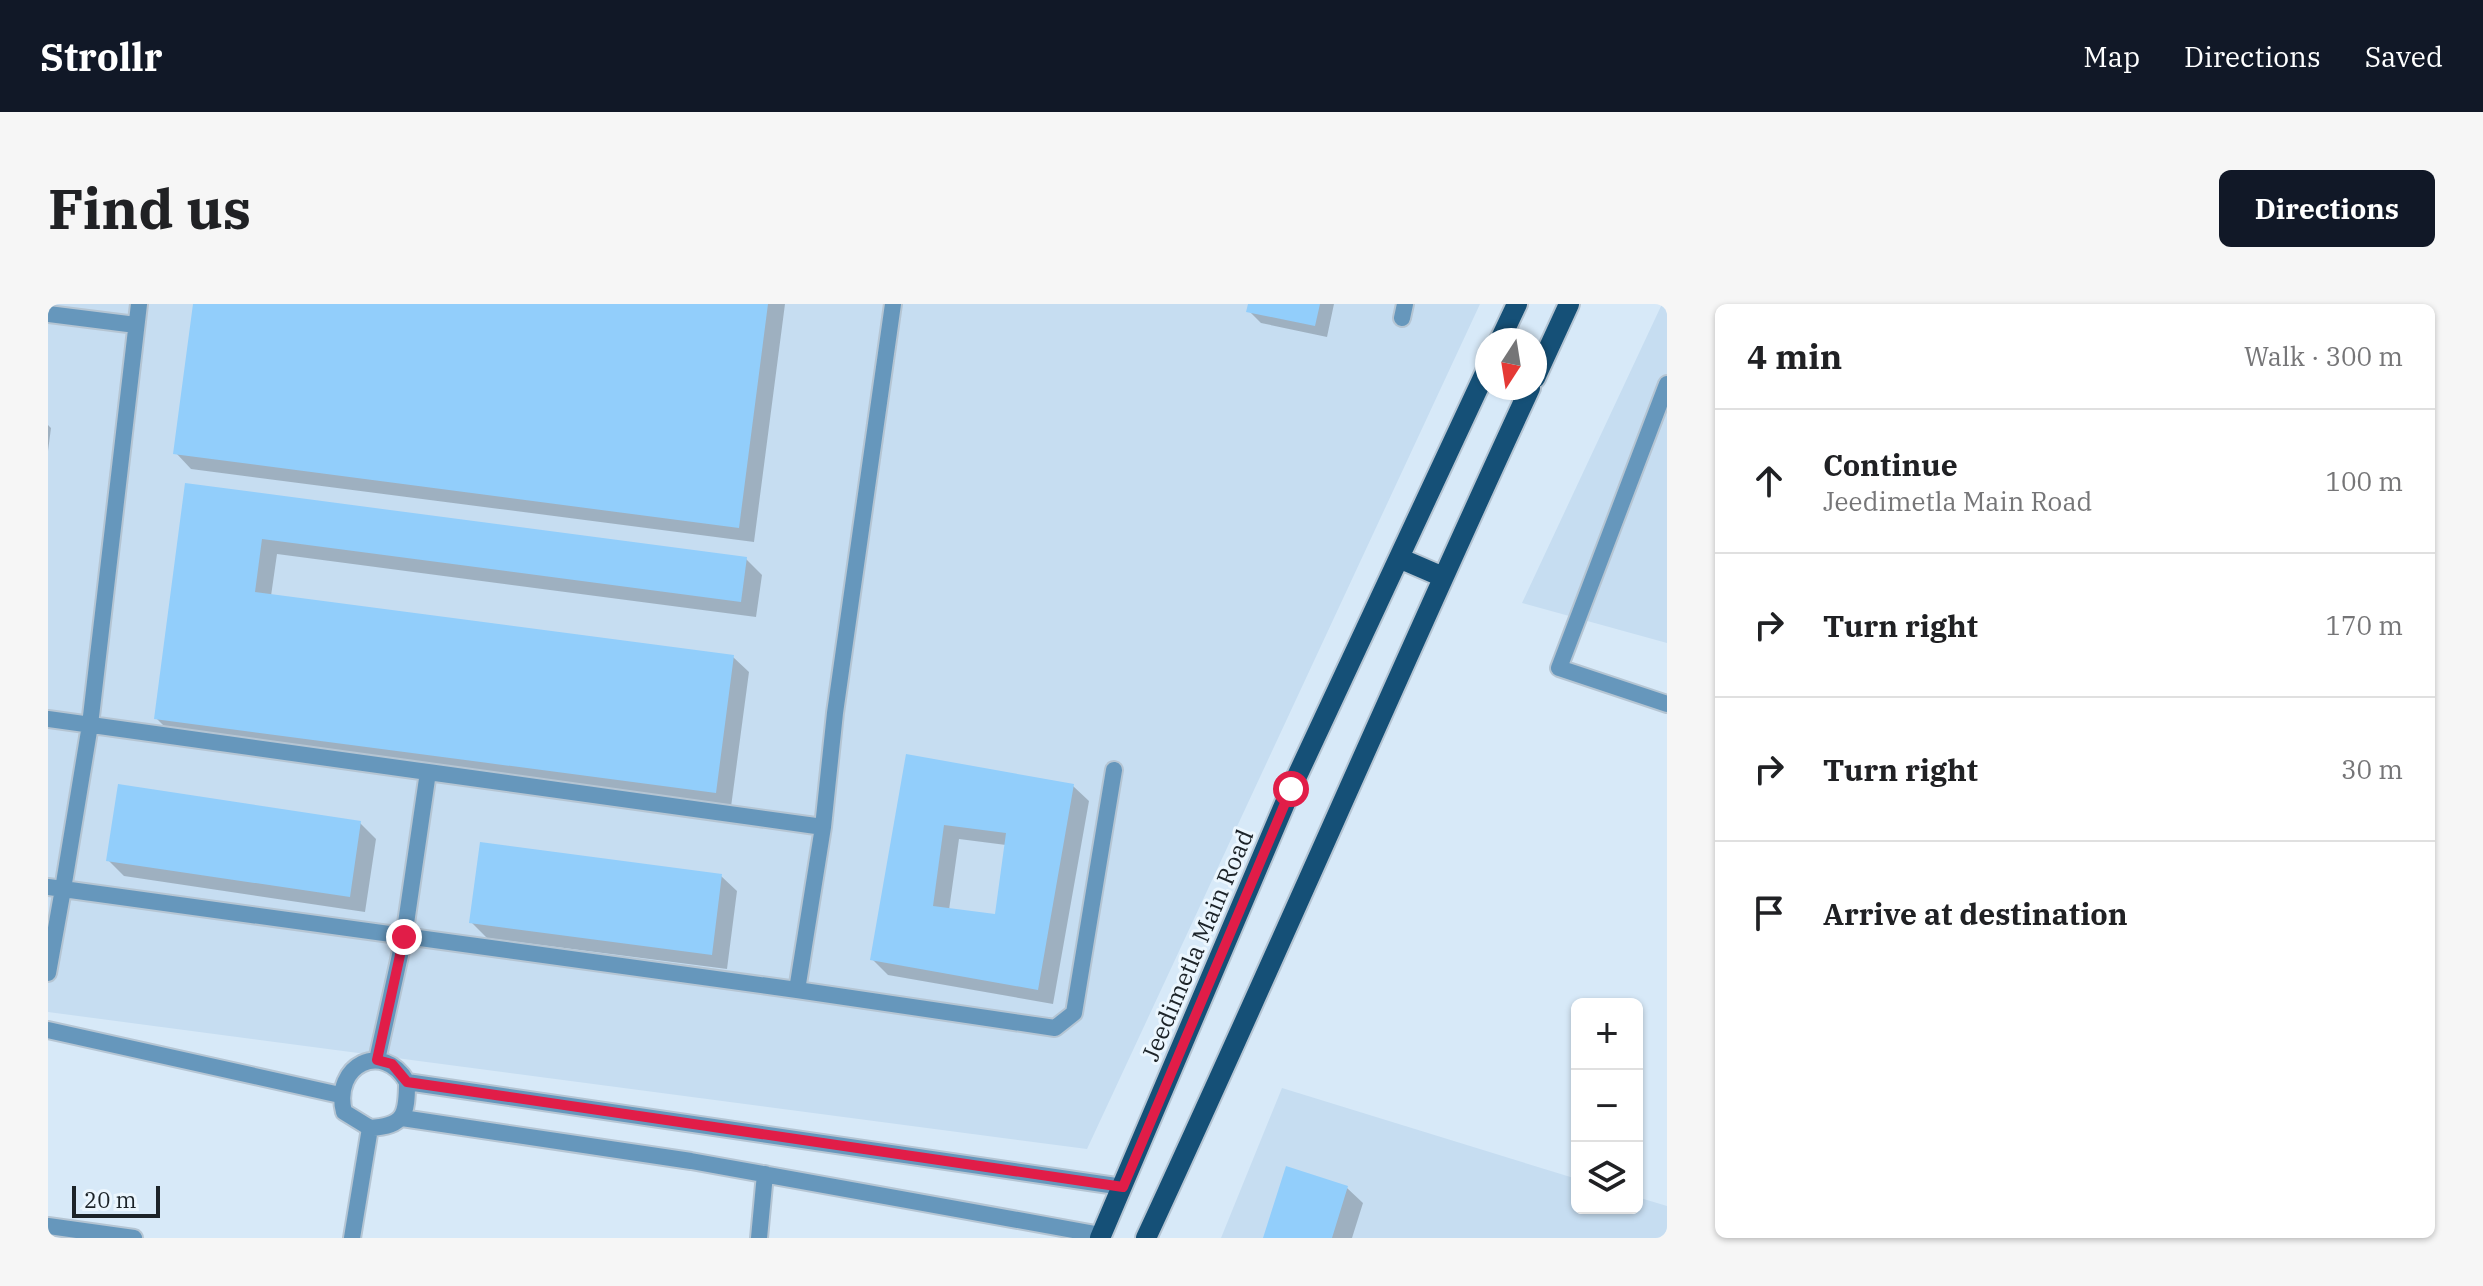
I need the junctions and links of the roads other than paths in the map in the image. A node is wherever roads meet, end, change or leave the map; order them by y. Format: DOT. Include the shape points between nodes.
graph roads {
  1 [pos="139,304"];
  2 [pos="893,304"];
  3 [pos="1517,304"];
  4 [pos="1569,304"];
  5 [pos="48,314"];
  6 [pos="136,325"];
  7 [pos="1506,328"];
  8 [pos="1547,352"];
  9 [pos="1667,384"];
  10 [pos="1475,395"];
  11 [pos="1524,400"];
  12 [pos="1399,558"];
  13 [pos="1443,577"];
  14 [pos="1667,704"];
  15 [pos="48,719"];
  16 [pos="90,725"];
  17 [pos="1114,770"];
  18 [pos="428,772"];
  19 [pos="823,827"];
  20 [pos="55,888"];
  21 [pos="404,937"];
  22 [pos="48,973"];
  23 [pos="797,990"];
  24 [pos="48,1030"];
  25 [pos="377,1060"];
  26 [pos="407,1082"];
  27 [pos="340,1095"];
  28 [pos="402,1118"];
  29 [pos="370,1128"];
  30 [pos="765,1174"];
  31 [pos="1123,1187"];
  32 [pos="48,1226"];
  33 [pos="1100,1237"];
  34 [pos="134,1238"];
  35 [pos="352,1238"];
  36 [pos="759,1238"];
  37 [pos="1146,1238"];
  1 -- 6 [label="lane"];
  2 -- 19 [label="lane"];
  3 -- 7 [label="main road"];
  4 -- 8 [label="main road"];
  5 -- 6 [label="lane"];
  6 -- 16 [label="lane"];
  9 -- 14 [label="lane" via="1559,668"];
  10 -- 12 [label="main road, Jeedimetla Main Road"];
  11 -- 13 [label="main road"];
  12 -- 13 [label="main road"];
  12 -- 31 [label="main road, Jeedimetla Main Road" via="1291,789"];
  13 -- 37 [label="main road"];
  15 -- 16 [label="lane"];
  16 -- 18 [label="lane"];
  16 -- 20 [label="lane"];
  17 -- 23 [label="lane" via="1074,1013 1055,1028"];
  18 -- 19 [label="lane"];
  18 -- 21 [label="lane"];
  19 -- 23 [label="lane"];
  20 -- 21 [label="lane"];
  20 -- 22 [label="lane"];
  21 -- 23 [label="lane"];
  21 -- 25 [label="lane"];
  24 -- 27 [label="lane"];
  25 -- 26 [label="lane" via="392,1064"];
  25 -- 27 [label="lane" via="345,1078"];
  26 -- 28 [label="lane"];
  26 -- 31 [label="lane"];
  27 -- 29 [label="lane" via="344,1112"];
  28 -- 29 [label="lane" via="397,1124"];
  28 -- 30 [label="lane"];
  29 -- 35 [label="lane"];
  30 -- 33 [label="lane"];
  30 -- 36 [label="lane"];
  31 -- 33 [label="main road, Jeedimetla Main Road"];
  32 -- 34 [label="lane"];
}
